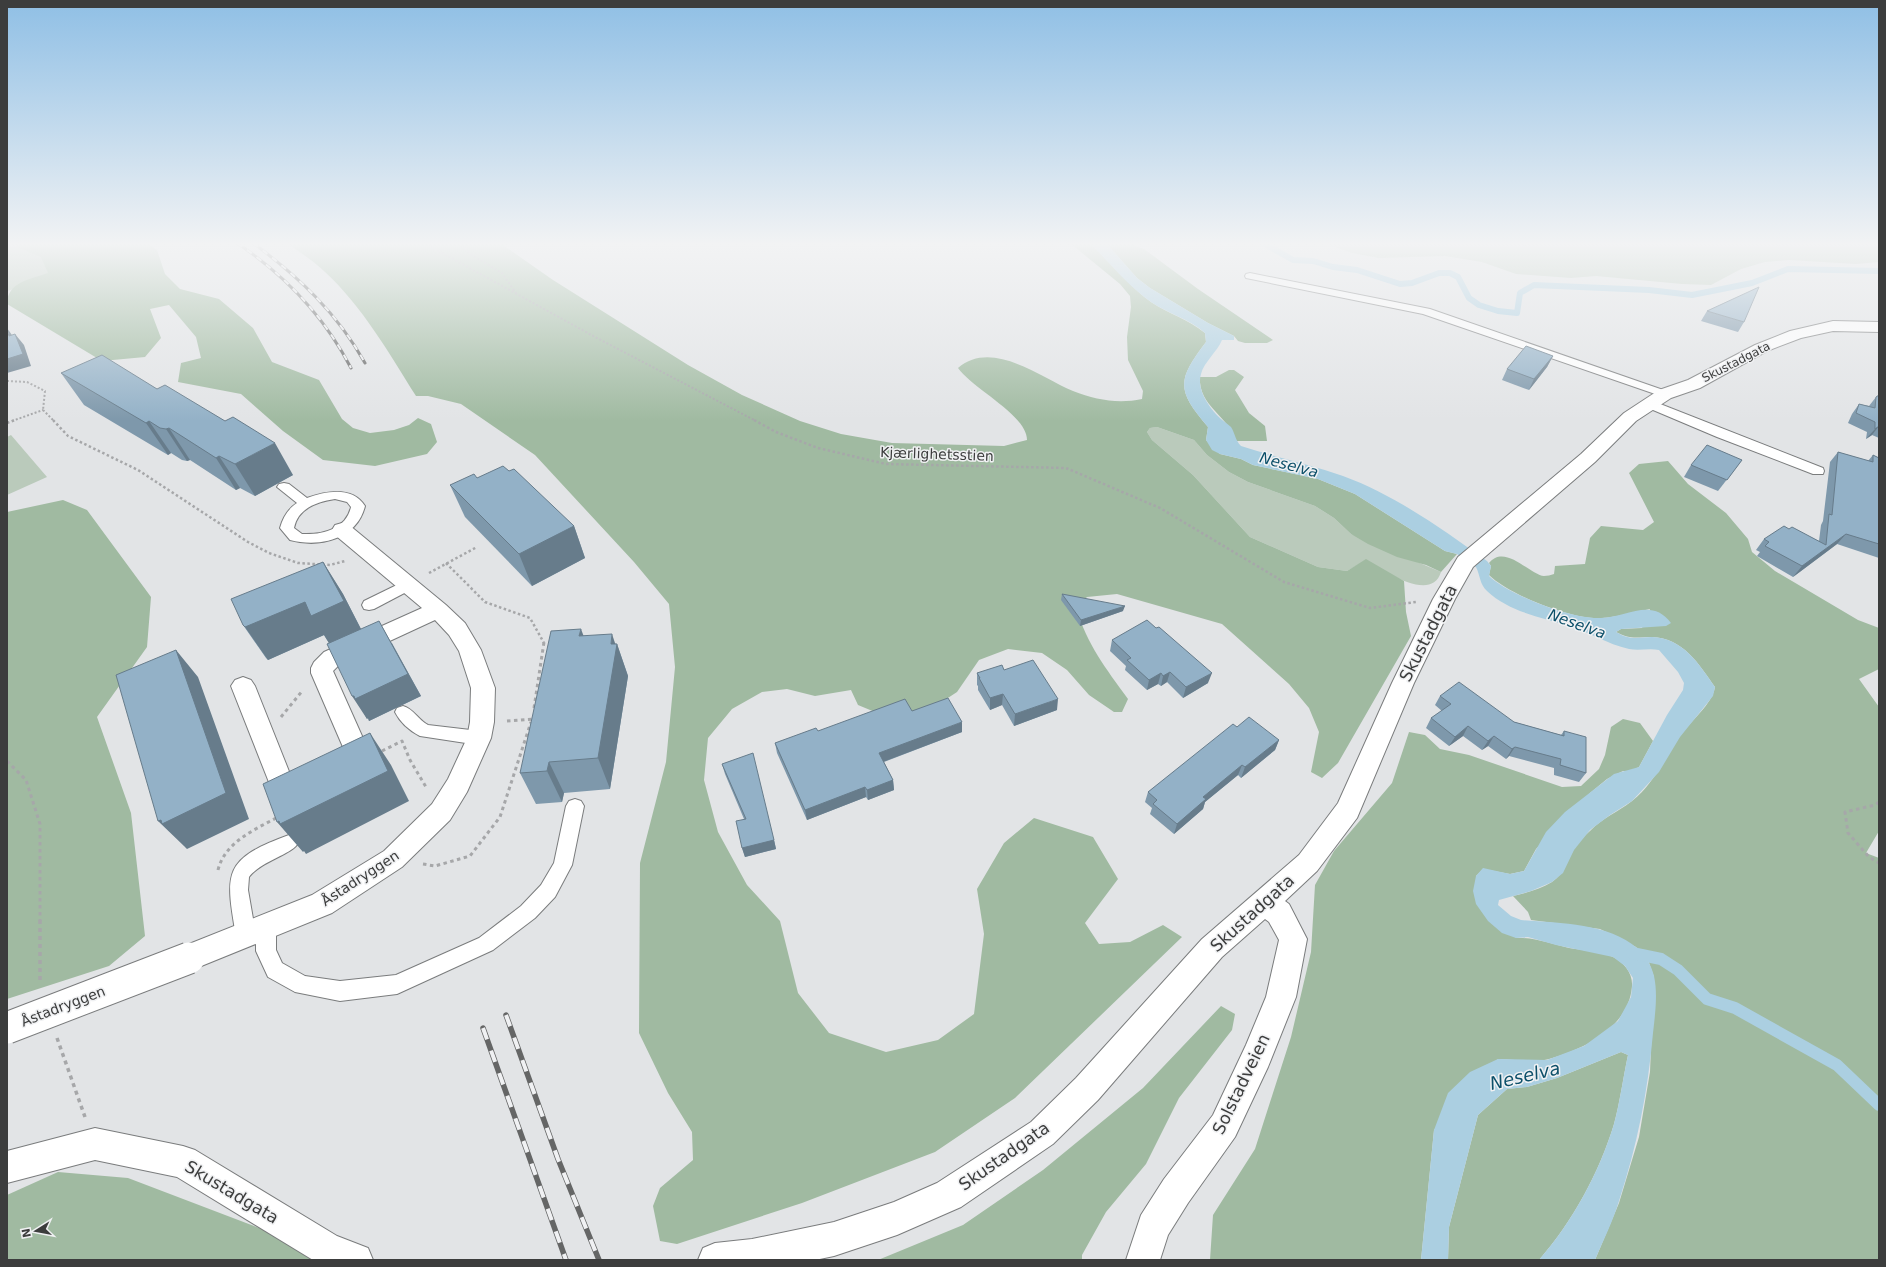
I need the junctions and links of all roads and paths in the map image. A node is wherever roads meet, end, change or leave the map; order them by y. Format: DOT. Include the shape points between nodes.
graph roads {
  1 [pos="531,302"];
  2 [pos="1381,302"];
  3 [pos="1879,327"];
  4 [pos="7,381"];
  5 [pos="1665,394"];
  6 [pos="1650,404"];
  7 [pos="43,410"];
  8 [pos="7,423"];
  9 [pos="1818,471"];
  10 [pos="284,487"];
  11 [pos="306,503"];
  12 [pos="342,530"];
  13 [pos="477,547"];
  14 [pos="370,554"];
  15 [pos="407,585"];
  16 [pos="1444,599"];
  17 [pos="369,605"];
  18 [pos="438,610"];
  19 [pos="322,668"];
  20 [pos="244,686"];
  21 [pos="403,712"];
  22 [pos="539,719"];
  23 [pos="480,730"];
  24 [pos="264,737"];
  25 [pos="358,758"];
  26 [pos="7,761"];
  27 [pos="1879,802"];
  28 [pos="575,806"];
  29 [pos="441,812"];
  30 [pos="289,843"];
  31 [pos="1879,862"];
  32 [pos="1265,902"];
  33 [pos="256,932"];
  34 [pos="40,990"];
  35 [pos="7,1028"];
  36 [pos="56,1034"];
  37 [pos="95,1144"];
  38 [pos="7,1167"];
  39 [pos="356,1260"];
  40 [pos="715,1260"];
  41 [pos="1143,1260"];
  1 -- 16 [label="path, Kjærlighetsstien" via="776,432 818,448 886,464 1066,468 1160,508 1284,582 1370,608"];
  2 -- 5 [label="lane" via="1426,311"];
  3 -- 5 [label="street, Skustadgata" via="1833,326 1796,334 1761,348 1701,380"];
  4 -- 7 [label="path" via="22,380 37,384 45,391"];
  5 -- 6 [label="street, Skustadgata"];
  6 -- 9 [label="lane"];
  6 -- 16 [label="street, Skustadgata" via="1630,417 1588,458 1472,557"];
  7 -- 8 [label="path"];
  7 -- 14 [label="path" via="68,436 138,470 269,553 298,563 330,565"];
  10 -- 11 [label="lane"];
  11 -- 12 [label="lane" via="335,496 352,499 358,506 354,520"];
  11 -- 12 [label="lane" via="294,511 288,520 287,528 295,536 308,539"];
  12 -- 14 [label="street, Åstadryggen"];
  13 -- 15 [label="path"];
  14 -- 15 [label="street, Åstadryggen"];
  15 -- 17 [label="lane"];
  15 -- 18 [label="street, Åstadryggen"];
  16 -- 32 [label="street, Skustadgata" via="1403,683 1348,810 1308,863"];
  18 -- 19 [label="street" via="332,658"];
  18 -- 23 [label="street, Åstadryggen" via="457,629 470,650 483,688"];
  19 -- 24 [label="path"];
  19 -- 25 [label="street"];
  20 -- 24 [label="street"];
  21 -- 23 [label="lane" via="417,727 426,731"];
  22 -- 23 [label="path"];
  23 -- 29 [label="street, Åstadryggen" via="458,784"];
  24 -- 25 [label="street" via="283,788 290,790 297,789"];
  25 -- 29 [label="path" via="368,757 402,741 410,760"];
  26 -- 34 [label="path" via="26,780 40,824"];
  27 -- 31 [label="path" via="1876,805 1845,812 1848,833 1869,857"];
  28 -- 33 [label="lane" via="563,865 548,891 533,907 486,944 397,984 340,991 302,985 275,970"];
  29 -- 33 [label="street, Åstadryggen" via="393,859 322,904"];
  30 -- 33 [label="lane" via="260,856 247,866 239,879"];
  32 -- 40 [label="street, Skustadgata" via="1212,948 1087,1089 1042,1133 998,1164 949,1195 897,1218 834,1239 752,1256"];
  32 -- 41 [label="street, Solstadveien" via="1278,913 1293,939 1281,997 1224,1126 1176,1191 1153,1228"];
  33 -- 35 [label="street, Åstadryggen, bridge"];
  36 -- 37 [label="path"];
  37 -- 38 [label="street, Skustadgata"];
  37 -- 39 [label="street, Skustadgata" via="184,1162 327,1249"];
}
